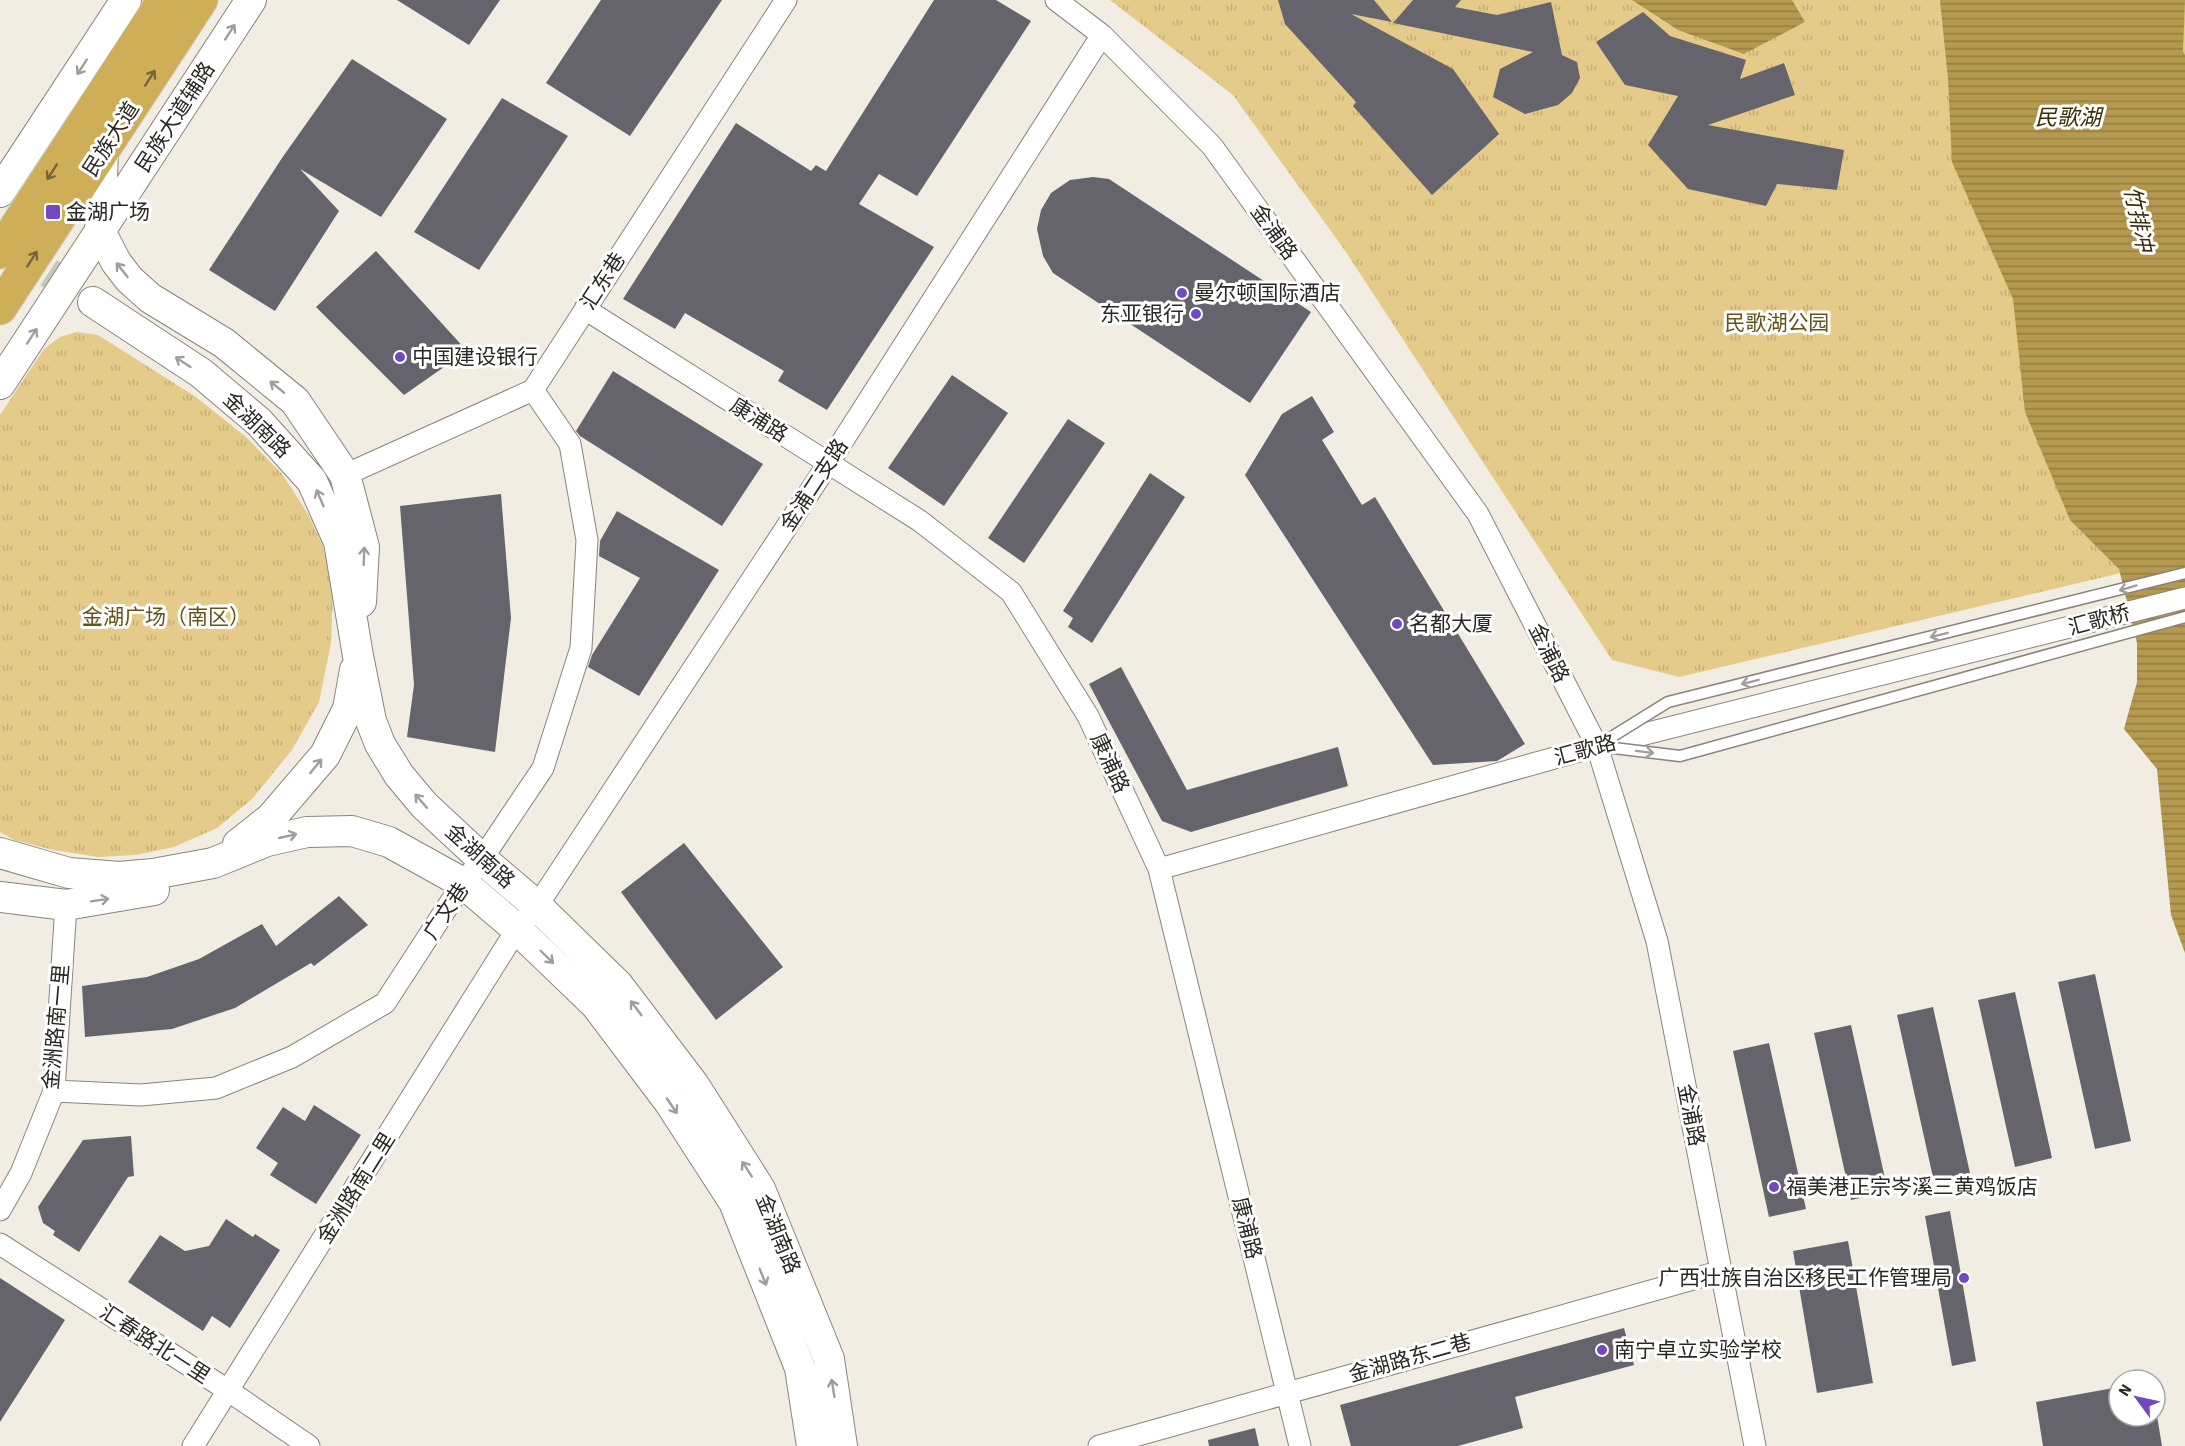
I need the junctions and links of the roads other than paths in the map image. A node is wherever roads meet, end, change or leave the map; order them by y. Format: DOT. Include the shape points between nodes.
graph roads {
  1 [pos="126,0"];
  2 [pos="164,0"];
  3 [pos="201,0"];
  4 [pos="251,0"];
  5 [pos="786,0"];
  6 [pos="1056,0"];
  7 [pos="1102,35"];
  8 [pos="90,142"];
  9 [pos="14,152"];
  10 [pos="0,192"];
  11 [pos="100,231"];
  12 [pos="0,252"];
  13 [pos="93,302"];
  14 [pos="0,308"];
  15 [pos="585,309"];
  16 [pos="0,384"];
  17 [pos="532,390"];
  18 [pos="828,464"];
  19 [pos="345,475"];
  20 [pos="2185,573"];
  21 [pos="2185,598"];
  22 [pos="2185,617"];
  23 [pos="2014,642"];
  24 [pos="358,656"];
  25 [pos="1597,746"];
  26 [pos="0,853"];
  27 [pos="482,859"];
  28 [pos="213,863"];
  29 [pos="1160,869"];
  30 [pos="463,883"];
  31 [pos="0,897"];
  32 [pos="66,905"];
  33 [pos="537,906"];
  34 [pos="517,929"];
  35 [pos="54,1090"];
  36 [pos="0,1210"];
  37 [pos="0,1244"];
  38 [pos="1722,1271"];
  39 [pos="229,1391"];
  40 [pos="1287,1393"];
  41 [pos="193,1446"];
  42 [pos="309,1446"];
  43 [pos="812,1446"];
  44 [pos="842,1446"];
  45 [pos="1099,1446"];
  46 [pos="1300,1446"];
  47 [pos="1755,1446"];
  1 -- 9 [label="main road, one-way"];
  2 -- 8 [label="highway, 民族大道"];
  8 -- 3 [label="highway, 民族大道, one-way"];
  11 -- 4 [label="main road, 民族大道辅路, one-way"];
  5 -- 15 [label="street, 汇东巷"];
  6 -- 7 [label="street, 金浦路"];
  7 -- 18 [label="street, 金浦二支路"];
  7 -- 25 [label="street, 金浦路" via="1212,146 1478,514"];
  8 -- 9 [label="main road"];
  8 -- 11 [label="main road"];
  8 -- 12 [label="highway, 民族大道, one-way"];
  14 -- 8 [label="highway, 民族大道, one-way"];
  9 -- 10 [label="main road"];
  16 -- 11 [label="main road, 民族大道辅路, one-way"];
  19 -- 11 [label="main road, one-way" via="295,402 224,343 150,298 116,262"];
  24 -- 13 [label="main road, 金湖南路, one-way" via="339,542 312,481 259,422 201,373"];
  15 -- 17 [label="street, 汇东巷"];
  15 -- 18 [label="street, 康浦路"];
  17 -- 19 [label="street"];
  17 -- 27 [label="street, 广文巷" via="570,444 587,540 581,648 543,768"];
  18 -- 29 [label="street, 康浦路" via="920,521 1011,592 1089,716"];
  18 -- 33 [label="street, 金浦二支路"];
  24 -- 19 [label="main road, one-way" via="364,547"];
  20 -- 25 [label="lane, one-way, bridge" via="1668,702"];
  21 -- 23 [label="street, 汇歌桥"];
  25 -- 22 [label="lane, one-way, bridge" via="1680,756"];
  23 -- 25 [label="street, 汇歌路"];
  27 -- 24 [label="main road, 金湖南路, one-way" via="424,805 380,744 371,721"];
  28 -- 24 [label="main road, one-way" via="271,818 325,755 348,709"];
  25 -- 29 [label="street, 汇歌路"];
  25 -- 38 [label="street, 金浦路" via="1657,941"];
  26 -- 28 [label="main road, 金湖南路" via="69,873 119,877"];
  27 -- 30 [label="street, 广文巷"];
  27 -- 33 [label="main road, 金湖南路"];
  28 -- 30 [label="main road, 金湖南路, one-way" via="267,841 306,832 352,831 388,842"];
  32 -- 28 [label="main road, one-way" via="160,889"];
  29 -- 40 [label="street, 康浦路"];
  30 -- 34 [label="main road, 金湖南路"];
  30 -- 35 [label="street, 广文巷" via="385,1003 292,1057 216,1088 141,1095"];
  31 -- 32 [label="main road"];
  32 -- 35 [label="street, 金洲路南一里"];
  33 -- 34 [label="street, 金浦二支路"];
  44 -- 33 [label="main road, 金湖南路, one-way" via="829,1359 760,1189 694,1085 618,985"];
  34 -- 39 [label="street, 金洲路南二里"];
  34 -- 43 [label="main road, 金湖南路, one-way" via="596,1005 670,1102 734,1202 800,1368"];
  35 -- 36 [label="street, 金洲路南一里" via="21,1173"];
  37 -- 39 [label="street, 汇春路北一里"];
  38 -- 40 [label="street, 金湖路东二巷"];
  38 -- 47 [label="street, 金浦路"];
  39 -- 41 [label="street, 金洲路南二里"];
  39 -- 42 [label="street, 汇春路北一里"];
  40 -- 45 [label="street, 金湖路东二巷"];
  40 -- 46 [label="street, 康浦路"];
}
